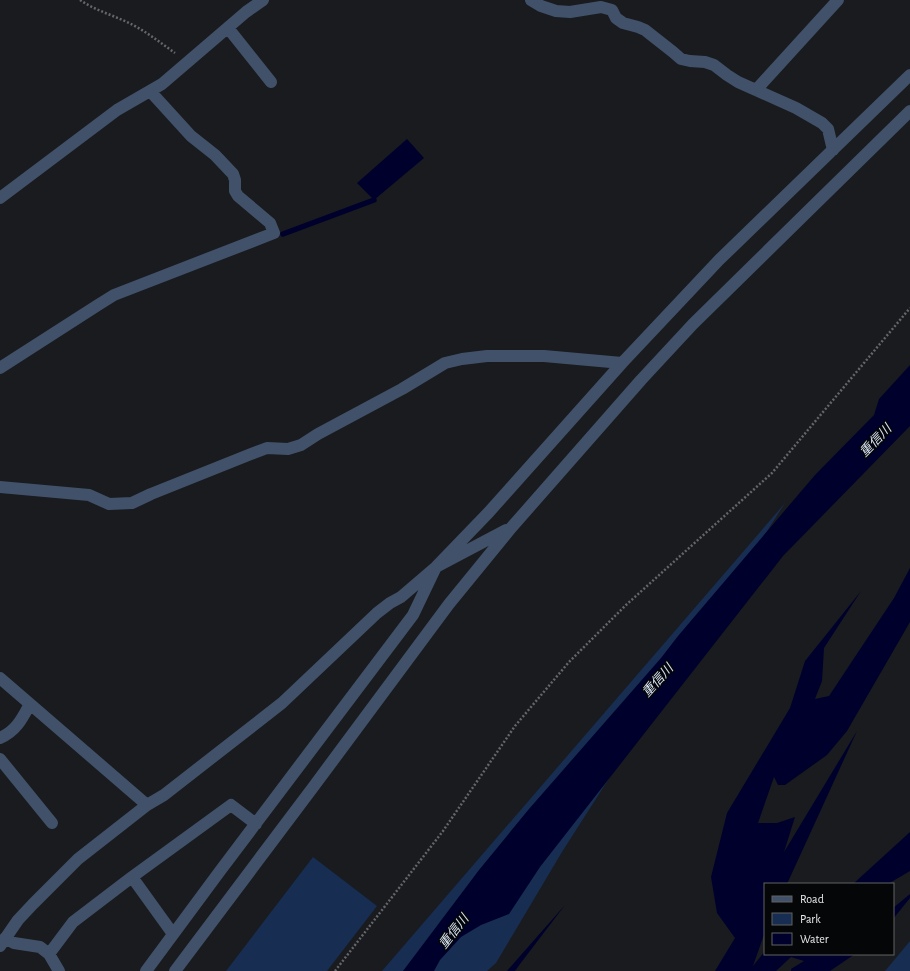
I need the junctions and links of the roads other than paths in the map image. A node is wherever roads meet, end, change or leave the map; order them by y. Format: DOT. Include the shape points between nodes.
graph roads {
  1 [pos="263,0"];
  2 [pos="531,0"];
  3 [pos="838,0"];
  4 [pos="228,28"];
  5 [pos="910,75"];
  6 [pos="271,82"];
  7 [pos="756,90"];
  8 [pos="150,91"];
  9 [pos="910,110"];
  10 [pos="833,150"];
  11 [pos="0,198"];
  12 [pos="622,363"];
  13 [pos="0,368"];
  14 [pos="0,487"];
  15 [pos="511,528"];
  16 [pos="436,567"];
  17 [pos="0,678"];
  18 [pos="30,704"];
  19 [pos="0,738"];
  20 [pos="0,759"];
  21 [pos="146,805"];
  22 [pos="52,823"];
  23 [pos="256,824"];
  24 [pos="132,877"];
  25 [pos="173,934"];
  26 [pos="3,942"];
  27 [pos="49,954"];
  28 [pos="59,971"];
  29 [pos="146,971"];
  30 [pos="175,971"];
  1 -- 4 [label="street"];
  2 -- 7 [label="street" via="556,12 601,7 612,10 616,18 623,23 645,30 681,58 714,65 738,82"];
  3 -- 7 [label="street"];
  4 -- 6 [label="street"];
  4 -- 8 [label="street" via="162,84"];
  5 -- 10 [label="street"];
  7 -- 10 [label="street" via="822,123 828,129"];
  8 -- 11 [label="street" via="117,110"];
  8 -- 13 [label="street" via="191,136 215,155 233,174 238,196 270,223 274,233 114,295"];
  9 -- 15 [label="street" via="693,324"];
  10 -- 12 [label="street" via="719,260"];
  12 -- 14 [label="street" via="544,356 487,356 445,363 301,446 288,449 267,448 132,503 109,504 90,495"];
  12 -- 16 [label="street" via="489,512"];
  15 -- 16 [label="street"];
  15 -- 30 [label="street" via="449,604"];
  16 -- 21 [label="street" via="401,597 377,613 282,703 164,795"];
  16 -- 23 [label="street" via="413,615"];
  17 -- 18 [label="street"];
  18 -- 19 [label="street" via="19,724"];
  18 -- 21 [label="street"];
  20 -- 22 [label="street"];
  21 -- 26 [label="street" via="78,859 18,920"];
  23 -- 24 [label="street" via="231,805"];
  23 -- 25 [label="street"];
  24 -- 25 [label="street"];
  24 -- 27 [label="street" via="73,922"];
  25 -- 29 [label="street"];
  26 -- 27 [label="street" via="40,947"];
  27 -- 28 [label="street"];
}
